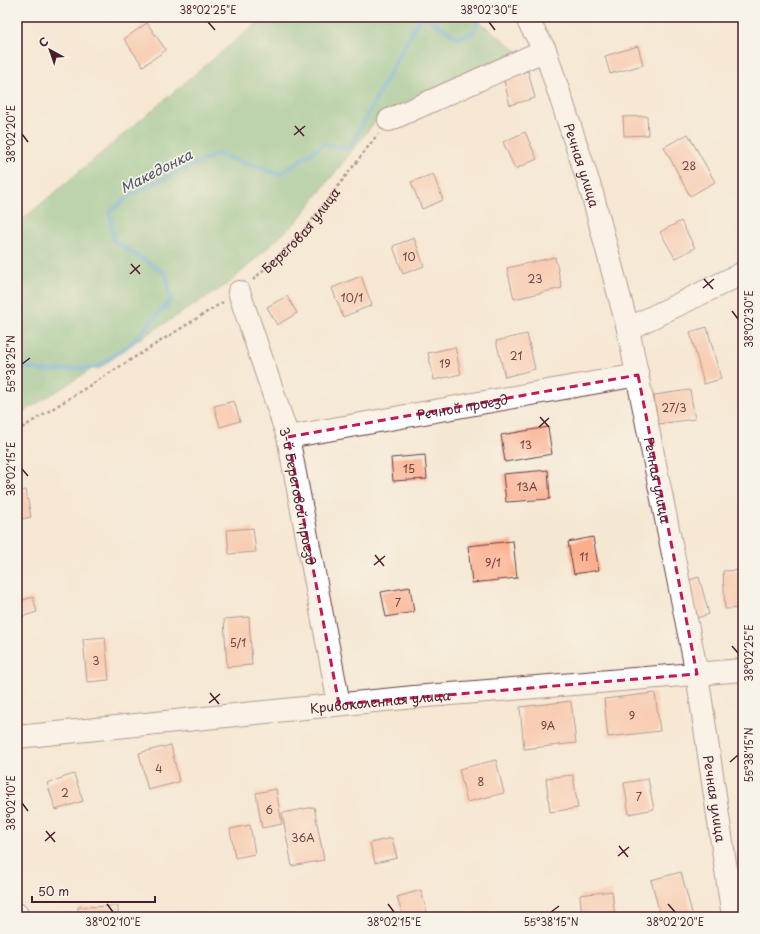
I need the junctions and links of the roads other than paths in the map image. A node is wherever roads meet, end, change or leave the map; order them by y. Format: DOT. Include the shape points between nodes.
graph roads {
  1 [pos="530,17"];
  2 [pos="545,50"];
  3 [pos="389,120"];
  4 [pos="743,273"];
  5 [pos="239,292"];
  6 [pos="628,329"];
  7 [pos="638,375"];
  8 [pos="288,437"];
  9 [pos="743,670"];
  10 [pos="697,674"];
  11 [pos="339,704"];
  12 [pos="17,737"];
  13 [pos="17,914"];
  14 [pos="18,917"];
  15 [pos="733,917"];
  1 -- 2 [label="street" via="529,23"];
  2 -- 3 [label="street"];
  2 -- 6 [label="street, Речная улица" via="592,193"];
  4 -- 6 [label="street"];
  5 -- 8 [label="street, 3-й Береговой проезд"];
  6 -- 7 [label="street, Речная улица"];
  7 -- 8 [label="street, Речной проезд"];
  7 -- 10 [label="street, Речная улица"];
  8 -- 11 [label="street, 3-й Береговой проезд"];
  9 -- 10 [label="street, Кривоколенная улица"];
  10 -- 11 [label="street, Кривоколенная улица"];
  10 -- 15 [label="street, Речная улица"];
  11 -- 12 [label="street, Кривоколенная улица"];
  13 -- 14 [label="street"];
}
